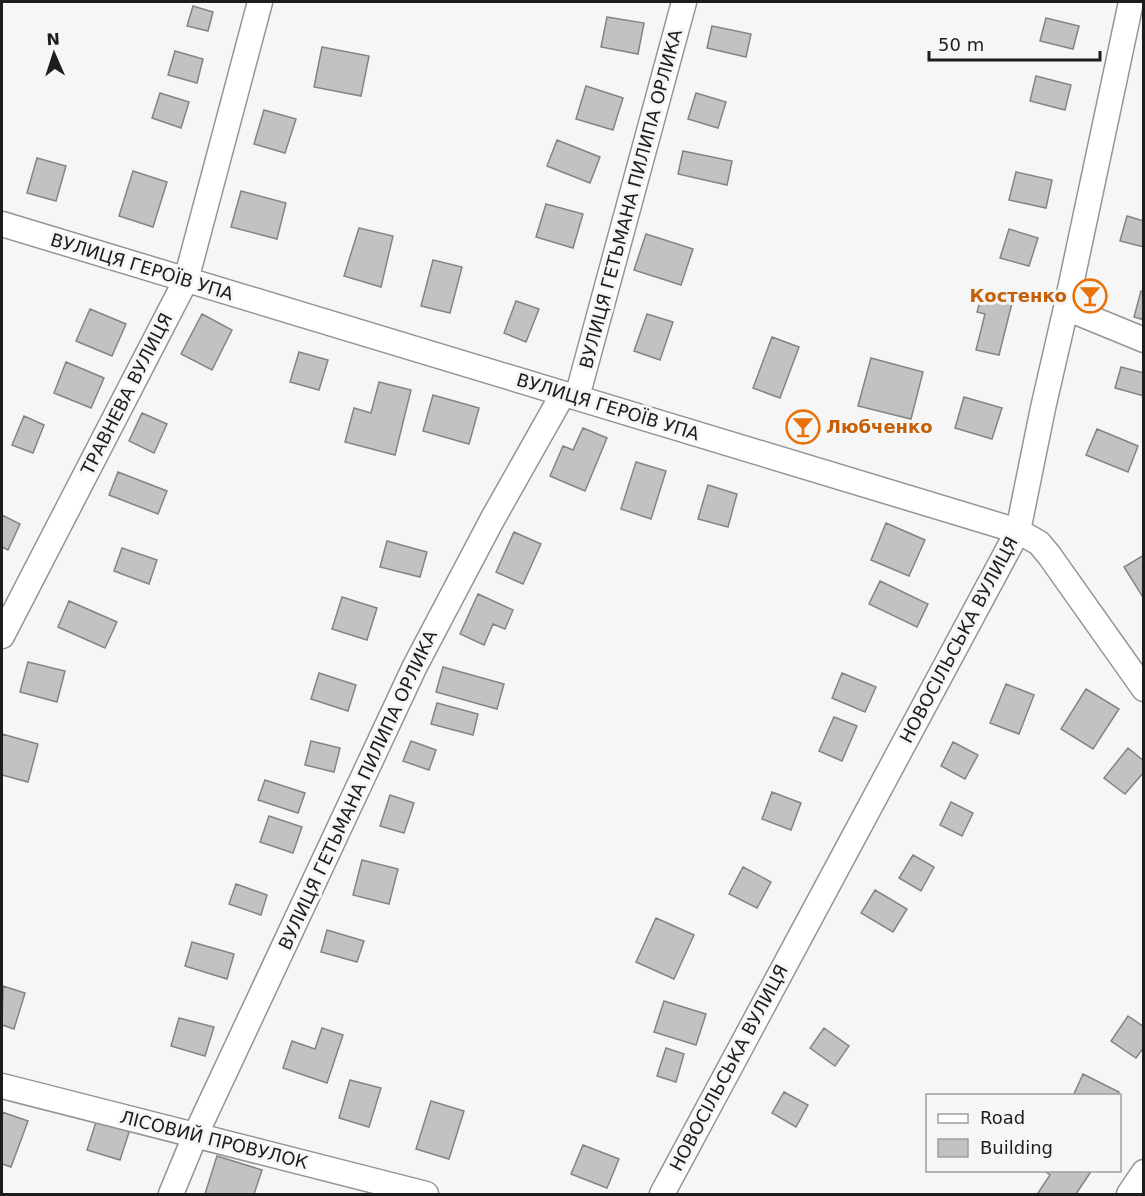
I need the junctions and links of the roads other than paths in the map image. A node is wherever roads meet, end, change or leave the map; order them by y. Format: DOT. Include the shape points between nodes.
graph roads {
  1 [pos="260,2"];
  2 [pos="684,2"];
  3 [pos="1131,2"];
  4 [pos="2,224"];
  5 [pos="186,280"];
  6 [pos="1066,308"];
  7 [pos="1143,340"];
  8 [pos="570,396"];
  9 [pos="1018,531"];
  10 [pos="2,636"];
  11 [pos="1143,689"];
  12 [pos="2,1086"];
  13 [pos="195,1136"];
  14 [pos="1143,1172"];
  15 [pos="171,1194"];
  16 [pos="426,1194"];
  17 [pos="662,1194"];
  18 [pos="1129,1194"];
  1 -- 5 [label="street, ТРАВНЕВА ВУЛИЦЯ"];
  2 -- 8 [label="street, ВУЛИЦЯ ГЕТЬМАНА ПИЛИПА ОРЛИКА"];
  3 -- 6 [label="street, НОВОСІЛЬСЬКА ВУЛИЦЯ"];
  4 -- 5 [label="street, ВУЛИЦЯ ГЕРОЇВ УПА"];
  5 -- 8 [label="street, ВУЛИЦЯ ГЕРОЇВ УПА"];
  5 -- 10 [label="street, ТРАВНЕВА ВУЛИЦЯ"];
  6 -- 7 [label="street"];
  6 -- 9 [label="street, НОВОСІЛЬСЬКА ВУЛИЦЯ"];
  8 -- 9 [label="street, ВУЛИЦЯ ГЕРОЇВ УПА"];
  8 -- 13 [label="street, ВУЛИЦЯ ГЕТЬМАНА ПИЛИПА ОРЛИКА" via="492,520 415,666"];
  9 -- 11 [label="street, ВУЛИЦЯ ГЕРОЇВ УПА" via="1040,543"];
  9 -- 17 [label="street, НОВОСІЛЬСЬКА ВУЛИЦЯ"];
  12 -- 13 [label="street, ЛІСОВИЙ ПРОВУЛОК"];
  13 -- 15 [label="street, ВУЛИЦЯ ГЕТЬМАНА ПИЛИПА ОРЛИКА"];
  13 -- 16 [label="street, ЛІСОВИЙ ПРОВУЛОК"];
  14 -- 18 [label="street"];
}
